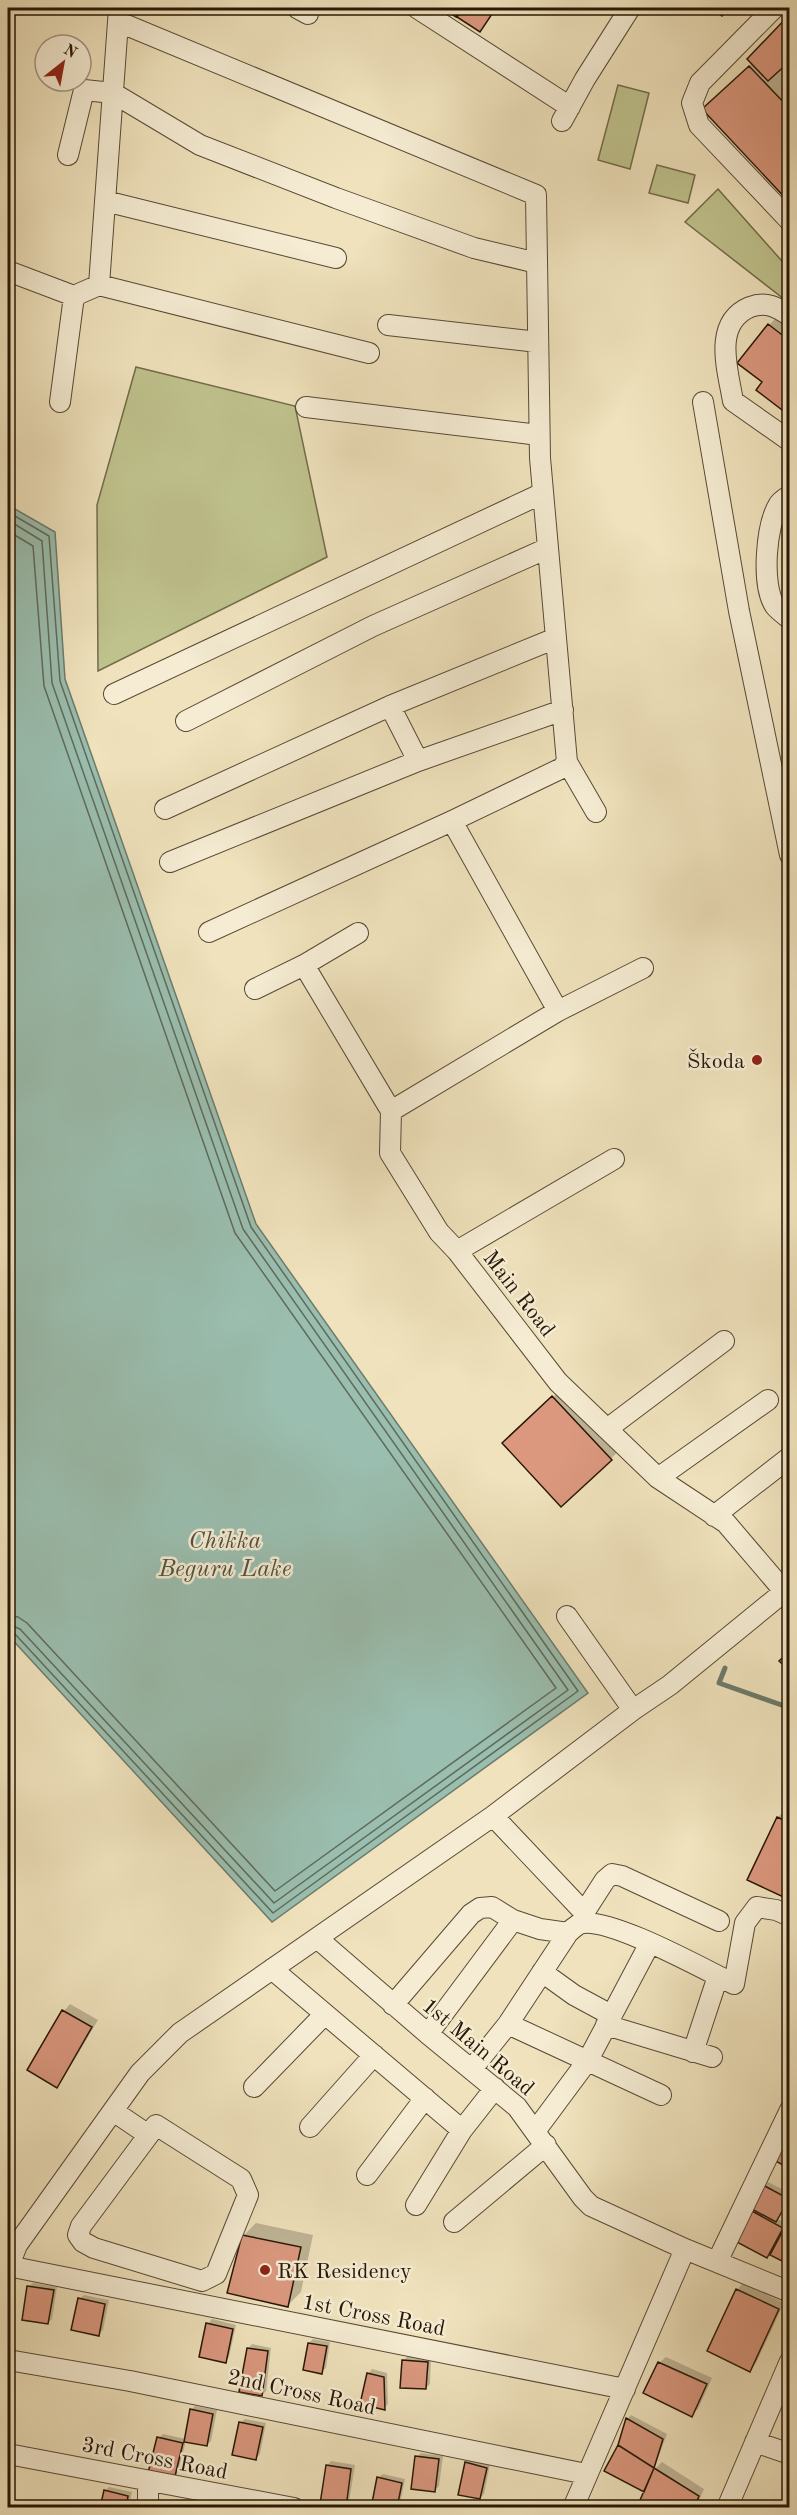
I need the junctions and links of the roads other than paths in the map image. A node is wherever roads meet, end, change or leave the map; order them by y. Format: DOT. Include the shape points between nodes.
graph roads {
  1 [pos="417,8"];
  2 [pos="630,8"];
  3 [pos="774,8"];
  4 [pos="119,15"];
  5 [pos="113,93"];
  6 [pos="68,155"];
  7 [pos="105,201"];
  8 [pos="789,221"];
  9 [pos="336,258"];
  10 [pos="537,263"];
  11 [pos="8,272"];
  12 [pos="99,285"];
  13 [pos="74,296"];
  14 [pos="789,316"];
  15 [pos="388,325"];
  16 [pos="538,342"];
  17 [pos="369,353"];
  18 [pos="60,402"];
  19 [pos="703,402"];
  20 [pos="306,407"];
  21 [pos="539,435"];
  22 [pos="789,441"];
  23 [pos="543,493"];
  24 [pos="789,495"];
  25 [pos="548,549"];
  26 [pos="789,619"];
  27 [pos="556,638"];
  28 [pos="114,694"];
  29 [pos="390,706"];
  30 [pos="562,710"];
  31 [pos="186,721"];
  32 [pos="418,761"];
  33 [pos="567,762"];
  34 [pos="165,809"];
  35 [pos="596,812"];
  36 [pos="452,821"];
  37 [pos="789,855"];
  38 [pos="170,862"];
  39 [pos="209,932"];
  40 [pos="358,933"];
  41 [pos="304,965"];
  42 [pos="643,968"];
  43 [pos="255,989"];
  44 [pos="558,1011"];
  45 [pos="391,1111"];
  46 [pos="614,1159"];
  47 [pos="457,1251"];
  48 [pos="724,1341"];
  49 [pos="768,1400"];
  50 [pos="607,1429"];
  51 [pos="789,1457"];
  52 [pos="658,1478"];
  53 [pos="714,1515"];
  54 [pos="787,1589"];
  55 [pos="567,1616"];
  56 [pos="633,1710"];
  57 [pos="493,1816"];
  58 [pos="789,1916"];
  59 [pos="513,1920"];
  60 [pos="719,1921"];
  61 [pos="568,1933"];
  62 [pos="317,1938"];
  63 [pos="650,1943"];
  64 [pos="272,1969"];
  65 [pos="542,1972"];
  66 [pos="718,1976"];
  67 [pos="393,2005"];
  68 [pos="326,2014"];
  69 [pos="609,2020"];
  70 [pos="508,2024"];
  71 [pos="428,2034"];
  72 [pos="374,2055"];
  73 [pos="588,2060"];
  74 [pos="472,2069"];
  75 [pos="254,2087"];
  76 [pos="495,2088"];
  77 [pos="661,2095"];
  78 [pos="425,2098"];
  79 [pos="789,2110"];
  80 [pos="113,2111"];
  81 [pos="310,2127"];
  82 [pos="462,2130"];
  83 [pos="147,2134"];
  84 [pos="541,2138"];
  85 [pos="367,2175"];
  86 [pos="416,2205"];
  87 [pos="454,2222"];
  88 [pos="685,2249"];
  89 [pos="717,2262"];
  90 [pos="8,2267"];
  91 [pos="174,2273"];
  92 [pos="789,2292"];
  93 [pos="172,2299"];
  94 [pos="8,2360"];
  95 [pos="789,2361"];
  96 [pos="625,2389"];
  97 [pos="755,2442"];
  98 [pos="8,2454"];
  99 [pos="789,2454"];
  100 [pos="586,2474"];
  101 [pos="148,2481"];
  102 [pos="148,2508"];
  103 [pos="294,2508"];
  104 [pos="573,2508"];
  105 [pos="727,2508"];
  1 -- 2 [label="street" via="566,114"];
  3 -- 8 [label="street" via="700,83 692,103 699,125"];
  4 -- 5 [label="street"];
  4 -- 10 [label="street" via="536,195"];
  5 -- 6 [label="street" via="84,90"];
  5 -- 7 [label="street"];
  5 -- 10 [label="street" via="200,145 474,248"];
  7 -- 9 [label="street"];
  7 -- 12 [label="street"];
  10 -- 16 [label="street"];
  11 -- 13 [label="street"];
  12 -- 13 [label="street"];
  12 -- 17 [label="street"];
  13 -- 18 [label="street"];
  14 -- 22 [label="street" via="777,306 749,307 730,326 725,347 733,401"];
  15 -- 16 [label="street"];
  16 -- 21 [label="street"];
  19 -- 37 [label="street" via="739,611"];
  20 -- 21 [label="street"];
  21 -- 23 [label="street"];
  23 -- 25 [label="street"];
  23 -- 28 [label="street"];
  24 -- 26 [label="street" via="774,513 767,549 768,580 775,605"];
  25 -- 27 [label="street"];
  25 -- 31 [label="street" via="374,626"];
  27 -- 29 [label="street"];
  27 -- 30 [label="street"];
  29 -- 32 [label="street"];
  29 -- 34 [label="street"];
  30 -- 32 [label="street"];
  30 -- 33 [label="street"];
  32 -- 38 [label="street"];
  33 -- 35 [label="street"];
  33 -- 36 [label="street" via="562,768"];
  36 -- 39 [label="street"];
  36 -- 44 [label="street"];
  40 -- 41 [label="street"];
  41 -- 43 [label="street"];
  41 -- 45 [label="street"];
  42 -- 44 [label="street"];
  44 -- 45 [label="street"];
  45 -- 47 [label="street, Main Road" via="390,1153 439,1233"];
  46 -- 47 [label="street"];
  47 -- 50 [label="street, Main Road" via="558,1382"];
  48 -- 50 [label="street"];
  49 -- 52 [label="street"];
  50 -- 52 [label="street, Main Road"];
  51 -- 53 [label="street"];
  52 -- 53 [label="street, Main Road"];
  53 -- 54 [label="street, Main Road"];
  54 -- 56 [label="street" via="670,1686"];
  55 -- 56 [label="street"];
  56 -- 57 [label="street"];
  57 -- 60 [label="street" via="580,1908 587,1908 612,1874"];
  57 -- 62 [label="street"];
  58 -- 66 [label="street" via="758,1907 745,1923 734,1984"];
  59 -- 61 [label="street"];
  59 -- 67 [label="street" via="492,1907 471,1914"];
  59 -- 71 [label="street"];
  61 -- 63 [label="street" via="579,1924 601,1924"];
  61 -- 65 [label="street"];
  62 -- 64 [label="street"];
  62 -- 67 [label="street, 1st Main Road"];
  63 -- 66 [label="street"];
  63 -- 69 [label="street"];
  64 -- 68 [label="street"];
  64 -- 80 [label="street" via="180,2032 140,2073"];
  65 -- 69 [label="street"];
  65 -- 70 [label="street"];
  66 -- 69 [label="street" via="703,2054"];
  67 -- 71 [label="street, 1st Main Road"];
  68 -- 72 [label="street"];
  68 -- 75 [label="street"];
  69 -- 73 [label="street"];
  70 -- 73 [label="street"];
  70 -- 74 [label="street"];
  71 -- 74 [label="street, 1st Main Road"];
  72 -- 78 [label="street"];
  72 -- 81 [label="street"];
  73 -- 77 [label="street"];
  73 -- 84 [label="street"];
  74 -- 76 [label="street, 1st Main Road"];
  76 -- 82 [label="street"];
  76 -- 84 [label="street, 1st Main Road" via="517,2107"];
  78 -- 82 [label="street"];
  78 -- 85 [label="street"];
  79 -- 89 [label="street"];
  80 -- 83 [label="street"];
  80 -- 90 [label="street" via="17,2245"];
  82 -- 86 [label="street"];
  83 -- 91 [label="street" via="78,2235 94,2248"];
  83 -- 91 [label="street" via="156,2125 166,2130 241,2179 248,2195 216,2274 202,2281"];
  84 -- 87 [label="street"];
  84 -- 88 [label="street, 1st Main Road" via="591,2206"];
  88 -- 89 [label="street, 1st Main Road"];
  88 -- 96 [label="street"];
  89 -- 92 [label="street, 1st Main Road"];
  90 -- 93 [label="street, 1st Cross Road"];
  91 -- 93 [label="street"];
  93 -- 96 [label="street, 1st Cross Road"];
  94 -- 100 [label="street, 2nd Cross Road" via="130,2381"];
  95 -- 97 [label="street"];
  96 -- 100 [label="street"];
  97 -- 99 [label="street"];
  97 -- 105 [label="street"];
  98 -- 101 [label="street, 3rd Cross Road"];
  100 -- 104 [label="street"];
  101 -- 102 [label="street"];
  101 -- 103 [label="street, 3rd Cross Road"];
}
